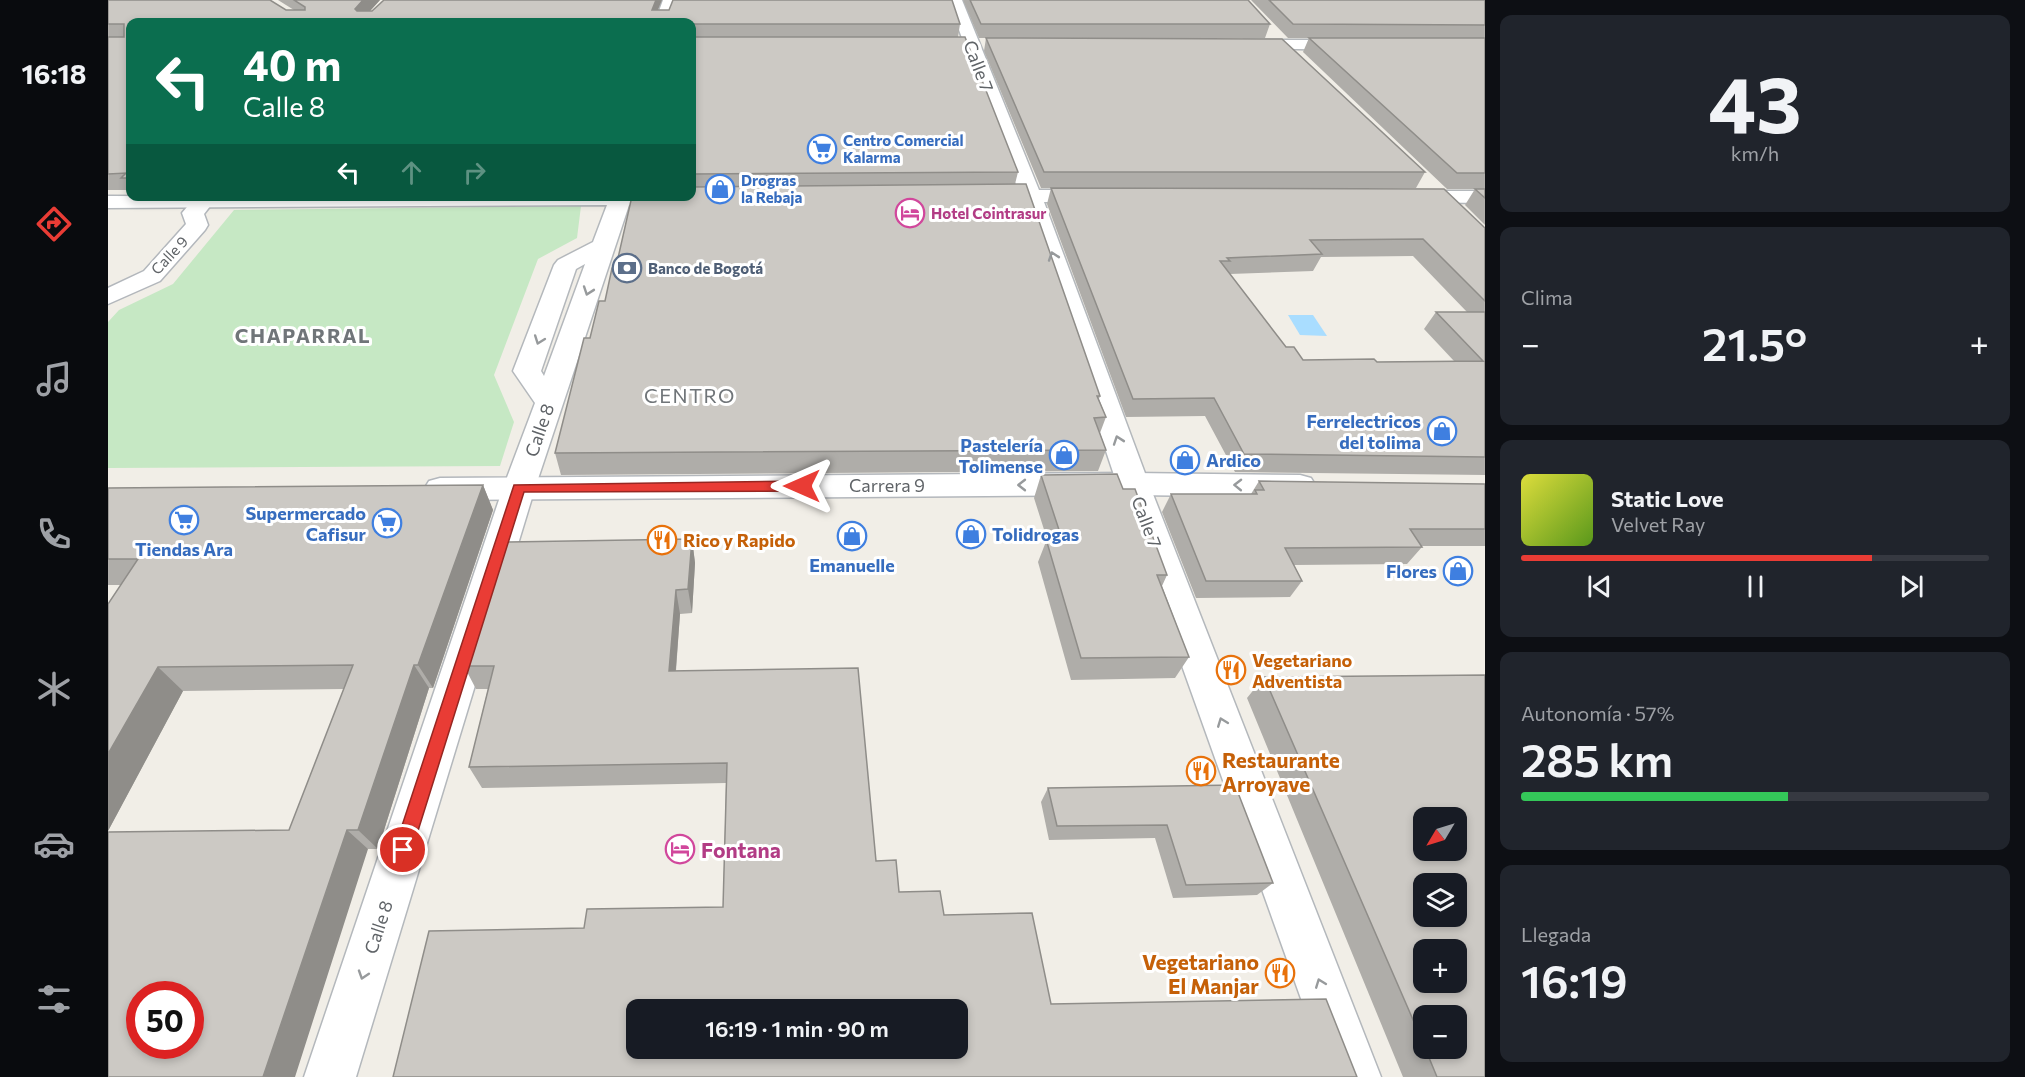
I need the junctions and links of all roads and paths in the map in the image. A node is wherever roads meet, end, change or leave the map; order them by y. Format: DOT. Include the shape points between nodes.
graph roads {
  1 [pos="670,0"];
  2 [pos="956,0"];
  3 [pos="663,18"];
  4 [pos="1269,30"];
  5 [pos="1225,45"];
  6 [pos="1283,45"];
  7 [pos="1366,45"];
  8 [pos="1299,61"];
  9 [pos="1423,181"];
  10 [pos="961,196"];
  11 [pos="1031,196"];
  12 [pos="1113,196"];
  13 [pos="1393,197"];
  14 [pos="1439,197"];
  15 [pos="1485,197"];
  16 [pos="156,201"];
  17 [pos="204,201"];
  18 [pos="620,201"];
  19 [pos="108,202"];
  20 [pos="1462,218"];
  21 [pos="108,297"];
  22 [pos="1133,484"];
  23 [pos="1332,486"];
  24 [pos="519,488"];
  25 [pos="413,489"];
  26 [pos="330,1077"];
  27 [pos="1355,1077"];
  1 -- 3 [label="street"];
  2 -- 11 [label="street, Calle 7"];
  4 -- 6 [label="street"];
  5 -- 6 [label="street"];
  6 -- 7 [label="street"];
  6 -- 8 [label="street"];
  9 -- 14 [label="street"];
  10 -- 11 [label="street"];
  11 -- 12 [label="street"];
  22 -- 11 [label="street, Calle 7, one-way"];
  13 -- 14 [label="street"];
  14 -- 15 [label="street"];
  14 -- 20 [label="street"];
  16 -- 19 [label="street"];
  17 -- 21 [label="street, Calle 9" via="193,213 197,225 152,276"];
  18 -- 24 [label="street, Calle 8, one-way"];
  23 -- 22 [label="street, Carrera 9, one-way"];
  22 -- 24 [label="street, Carrera 9, one-way"];
  27 -- 22 [label="street, Calle 7, one-way"];
  24 -- 25 [label="street, Carrera 9"];
  24 -- 26 [label="street, Calle 8, one-way"];
}
